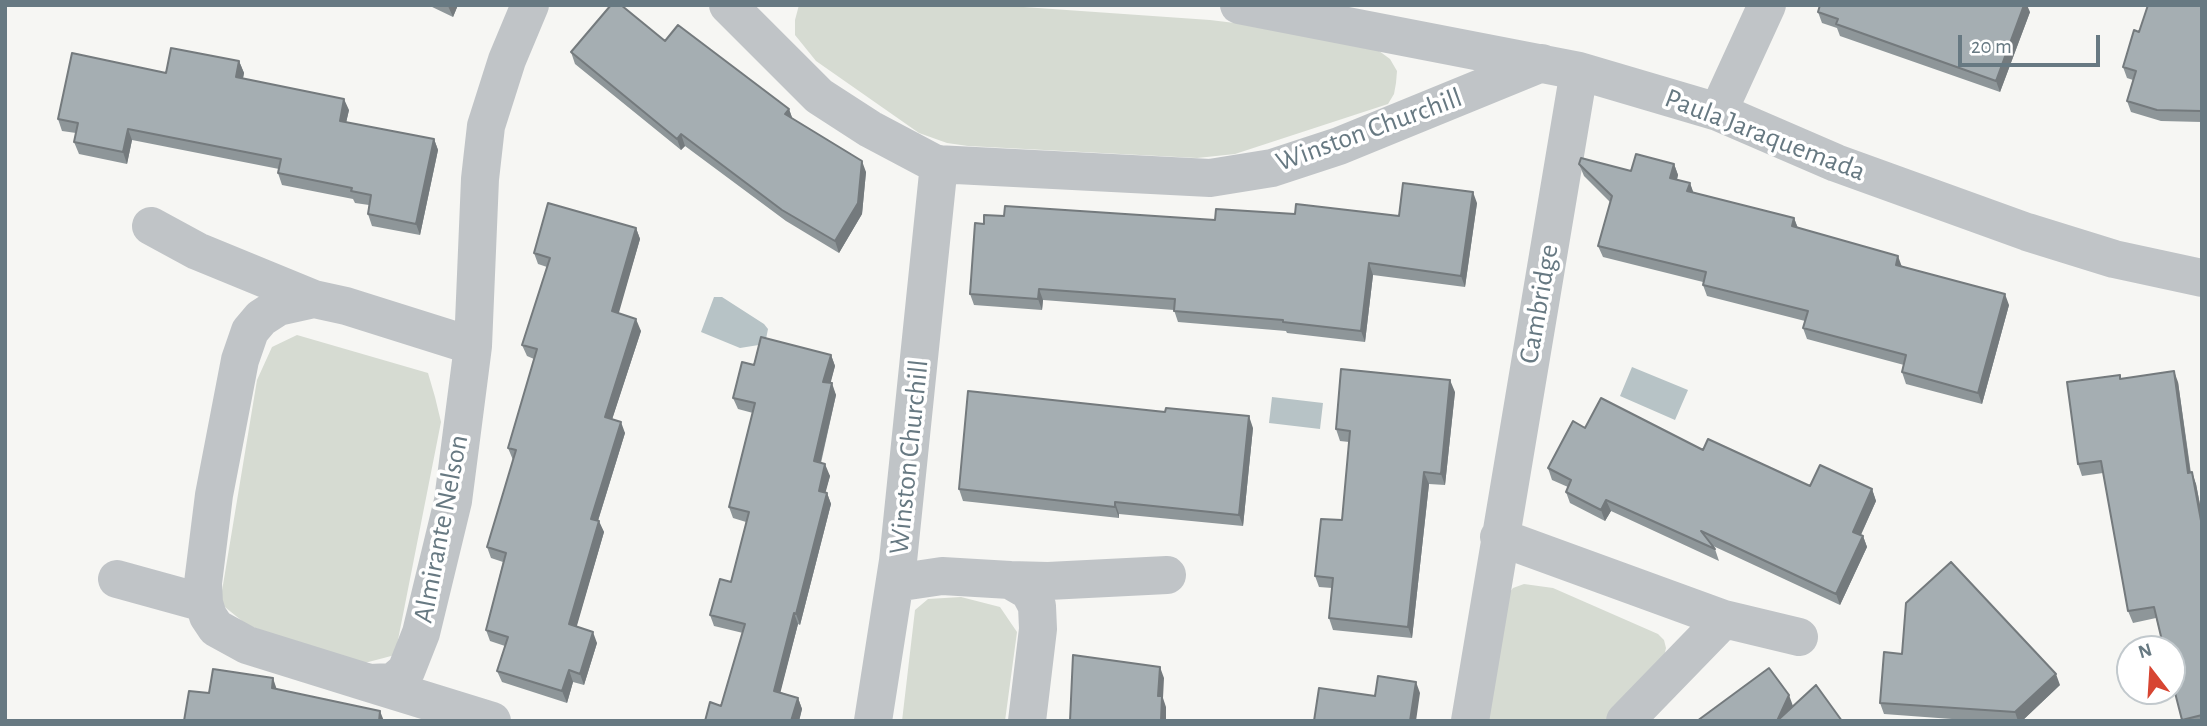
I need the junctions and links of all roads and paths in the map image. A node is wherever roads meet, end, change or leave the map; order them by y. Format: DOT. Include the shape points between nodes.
graph roads {
  1 [pos="530,5"];
  2 [pos="728,5"];
  3 [pos="1239,5"];
  4 [pos="1766,5"];
  5 [pos="1542,63"];
  6 [pos="1578,71"];
  7 [pos="1717,112"];
  8 [pos="939,164"];
  9 [pos="151,226"];
  10 [pos="2202,278"];
  11 [pos="314,299"];
  12 [pos="473,346"];
  13 [pos="1499,537"];
  14 [pos="1167,575"];
  15 [pos="117,579"];
  16 [pos="1010,580"];
  17 [pos="895,583"];
  18 [pos="204,603"];
  19 [pos="1724,619"];
  20 [pos="1799,637"];
  21 [pos="369,683"];
  22 [pos="492,721"];
  23 [pos="873,721"];
  24 [pos="1027,721"];
  25 [pos="1470,721"];
  26 [pos="1625,721"];
  1 -- 12 [label="street, Almirante Nelson" via="486,125"];
  2 -- 8 [label="street, Winston Churchill" via="819,96 870,129"];
  3 -- 5 [label="street, Paula Jaraquemada"];
  4 -- 7 [label="street"];
  5 -- 6 [label="street, Paula Jaraquemada"];
  5 -- 8 [label="street, Winston Churchill" via="1339,146 1272,168 1210,178"];
  6 -- 7 [label="street, Paula Jaraquemada"];
  6 -- 13 [label="street, Cambridge"];
  7 -- 10 [label="street, Paula Jaraquemada" via="1836,163 2027,232 2114,259"];
  8 -- 17 [label="street, Winston Churchill"];
  9 -- 11 [label="street" via="197,251"];
  11 -- 12 [label="street"];
  11 -- 18 [label="street" via="278,307 250,331 240,360 214,495"];
  12 -- 21 [label="street, Almirante Nelson" via="453,501 421,632 406,671 393,682"];
  13 -- 19 [label="street"];
  13 -- 25 [label="street, Cambridge"];
  14 -- 16 [label="street, Winston Churchill"];
  15 -- 18 [label="street"];
  16 -- 17 [label="street, Winston Churchill" via="942,576"];
  16 -- 24 [label="street" via="1029,591 1037,606"];
  17 -- 23 [label="street, Winston Churchill"];
  18 -- 21 [label="street" via="216,628 247,645"];
  19 -- 20 [label="street"];
  19 -- 26 [label="street"];
  21 -- 22 [label="street"];
}
